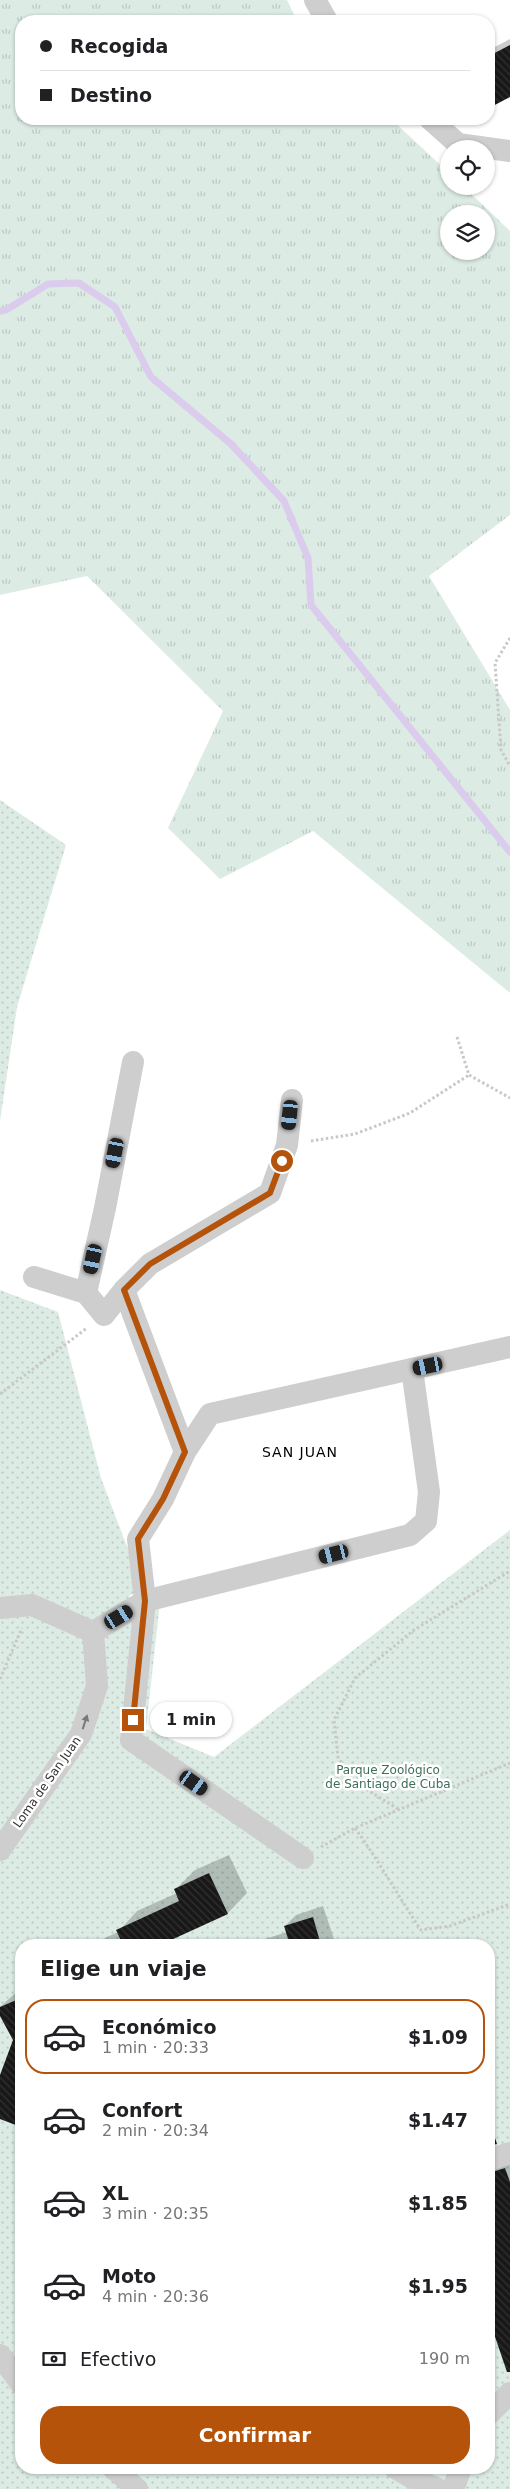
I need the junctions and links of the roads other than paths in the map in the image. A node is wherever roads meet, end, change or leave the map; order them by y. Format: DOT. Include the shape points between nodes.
graph roads {
  1 [pos="315,0"];
  2 [pos="324,15"];
  3 [pos="437,125"];
  4 [pos="510,151"];
  5 [pos="133,1062"];
  6 [pos="292,1100"];
  7 [pos="34,1277"];
  8 [pos="124,1290"];
  9 [pos="86,1293"];
  10 [pos="510,1347"];
  11 [pos="412,1369"];
  12 [pos="185,1452"];
  13 [pos="145,1601"];
  14 [pos="0,1608"];
  15 [pos="93,1632"];
  16 [pos="0,1850"];
  17 [pos="303,1858"];
  18 [pos="510,2154"];
  19 [pos="495,2158"];
  20 [pos="0,2355"];
  21 [pos="15,2376"];
  22 [pos="510,2393"];
  23 [pos="495,2408"];
  24 [pos="120,2474"];
  25 [pos="406,2474"];
  26 [pos="459,2474"];
  27 [pos="137,2489"];
  28 [pos="438,2489"];
  29 [pos="453,2489"];
  1 -- 2 [label="street"];
  3 -- 4 [label="street" via="458,144"];
  5 -- 9 [label="street"];
  6 -- 8 [label="street" via="287,1145 270,1193 150,1264"];
  7 -- 9 [label="street"];
  8 -- 9 [label="street" via="104,1315"];
  8 -- 12 [label="street"];
  10 -- 11 [label="street"];
  11 -- 12 [label="street" via="210,1414"];
  11 -- 13 [label="street" via="429,1492 426,1520 410,1535"];
  12 -- 13 [label="street" via="163,1499 138,1539"];
  13 -- 15 [label="street"];
  13 -- 17 [label="street" via="131,1740"];
  14 -- 15 [label="street" via="32,1605"];
  16 -- 15 [label="street, Loma de San Juan, one-way" via="81,1734 97,1686"];
  18 -- 19 [label="street"];
  20 -- 21 [label="street"];
  22 -- 23 [label="street"];
  24 -- 27 [label="street"];
  25 -- 28 [label="street"];
  26 -- 29 [label="street"];
}
